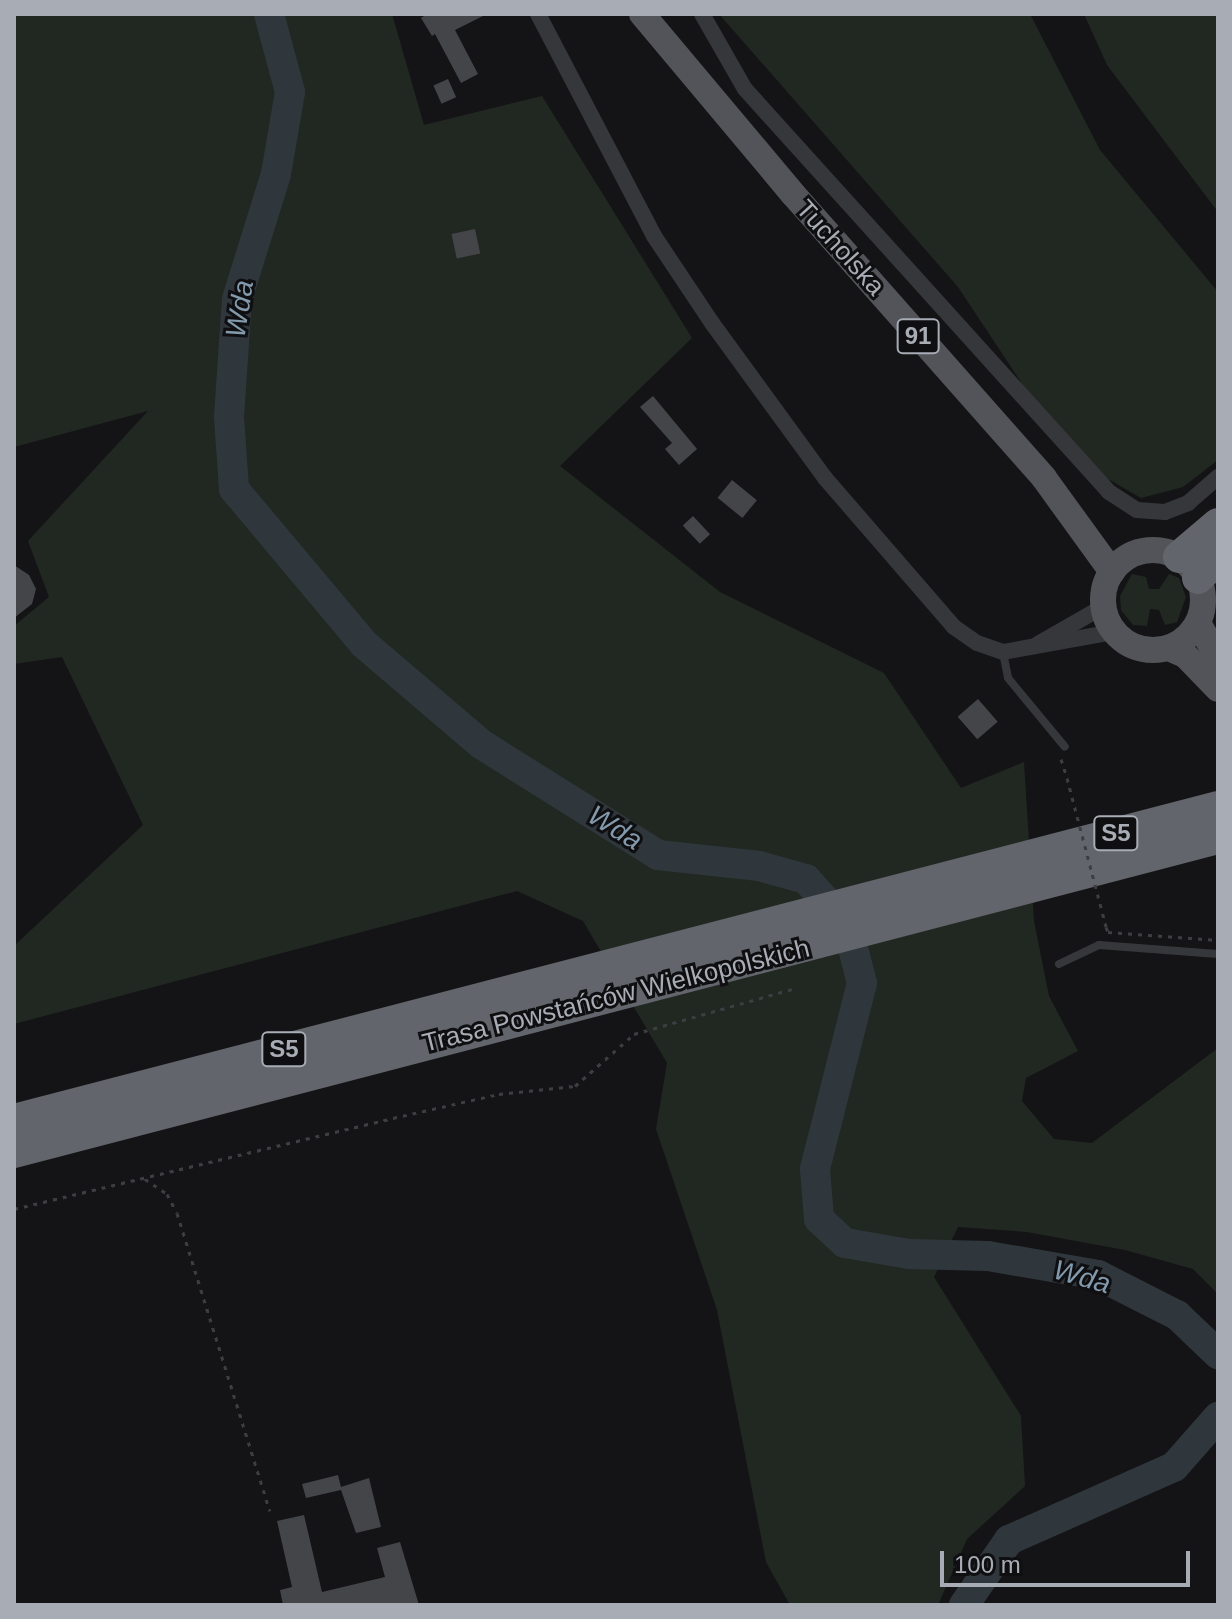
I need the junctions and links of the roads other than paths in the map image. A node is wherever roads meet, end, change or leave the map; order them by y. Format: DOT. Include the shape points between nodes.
graph roads {
  1 [pos="538,14"];
  2 [pos="642,14"];
  3 [pos="702,14"];
  4 [pos="1218,477"];
  5 [pos="1044,478"];
  6 [pos="1218,524"];
  7 [pos="1132,555"];
  8 [pos="1198,565"];
  9 [pos="1112,572"];
  10 [pos="1104,606"];
  11 [pos="1198,623"];
  12 [pos="1114,632"];
  13 [pos="1169,648"];
  14 [pos="1003,652"];
  15 [pos="1023,652"];
  16 [pos="1218,658"];
  17 [pos="1218,689"];
  18 [pos="1065,747"];
  19 [pos="1218,807"];
  20 [pos="1218,838"];
  21 [pos="1218,954"];
  22 [pos="1059,964"];
  23 [pos="560,995"];
  24 [pos="14,1120"];
  25 [pos="14,1152"];
  1 -- 14 [label="street" via="654,236 825,478 954,627"];
  2 -- 5 [label="main road, Tucholska / 91"];
  3 -- 4 [label="street" via="761,108 1109,492 1137,510 1165,512 1188,503"];
  5 -- 7 [label="main road, Tucholska / 91"];
  5 -- 9 [label="main road, Tucholska / 91"];
  6 -- 8 [label="highway"];
  7 -- 8 [label="main road" via="1152,550"];
  7 -- 9 [label="main road"];
  8 -- 11 [label="main road" via="1203,601"];
  9 -- 10 [label="main road"];
  10 -- 12 [label="main road"];
  10 -- 15 [label="street"];
  11 -- 13 [label="main road"];
  11 -- 16 [label="main road"];
  12 -- 13 [label="main road" via="1135,647"];
  12 -- 15 [label="street"];
  13 -- 17 [label="main road" via="1185,655"];
  14 -- 15 [label="street"];
  14 -- 18 [label="lane" via="1008,678"];
  19 -- 23 [label="highway, Trasa Powstańców Wielkopolskich / S5" via="1015,860"];
  20 -- 23 [label="highway, Trasa Powstańców Wielkopolskich / S5" via="1023,891"];
  21 -- 22 [label="lane" via="1099,945"];
  23 -- 24 [label="highway, Trasa Powstańców Wielkopolskich / S5"];
  23 -- 25 [label="highway, Trasa Powstańców Wielkopolskich / S5"];
}
